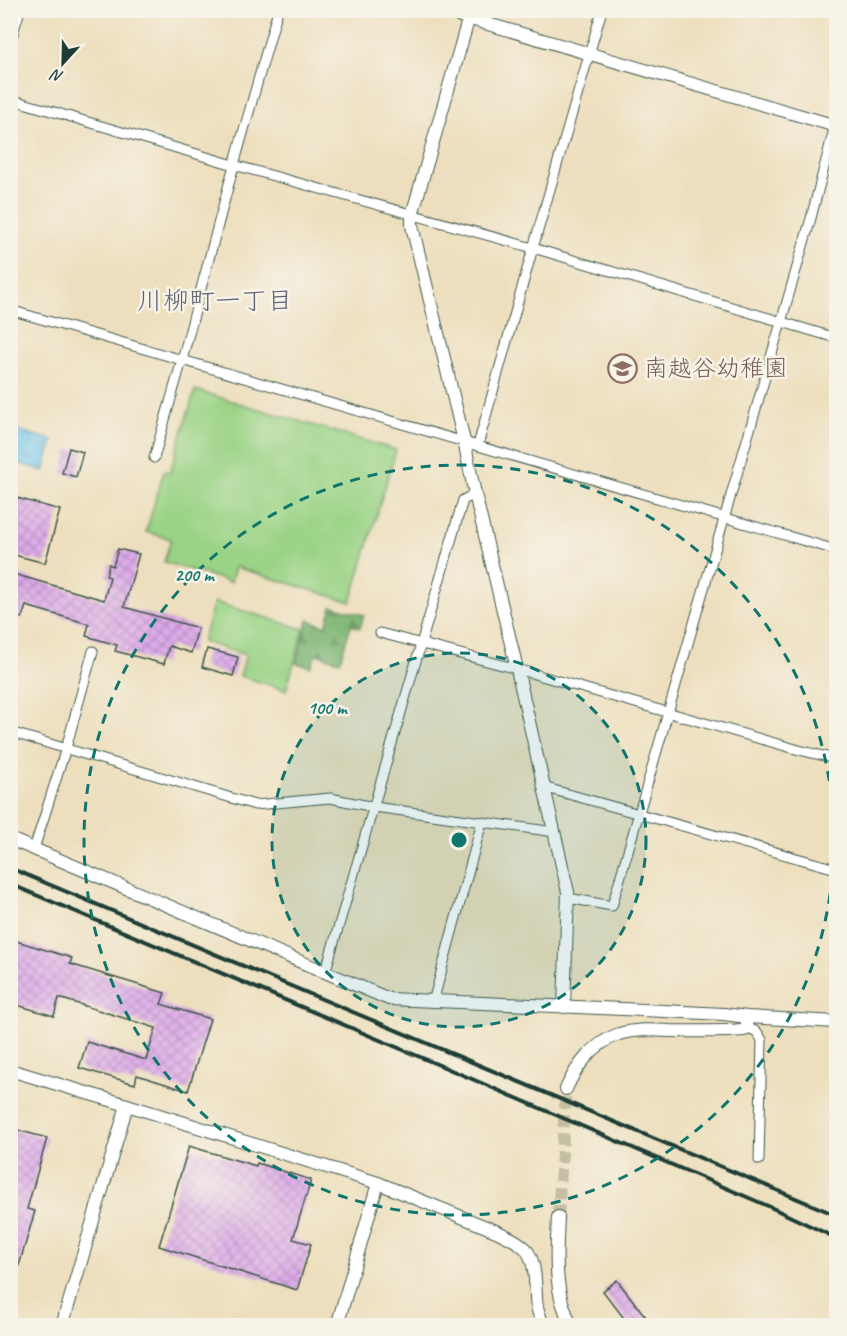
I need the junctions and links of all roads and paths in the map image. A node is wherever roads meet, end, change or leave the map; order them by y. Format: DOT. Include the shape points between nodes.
graph roads {
  1 [pos="20,10"];
  2 [pos="278,10"];
  3 [pos="440,10"];
  4 [pos="602,10"];
  5 [pos="470,15"];
  6 [pos="10,43"];
  7 [pos="590,54"];
  8 [pos="10,99"];
  9 [pos="836,125"];
  10 [pos="234,165"];
  11 [pos="412,215"];
  12 [pos="533,248"];
  13 [pos="10,310"];
  14 [pos="781,322"];
  15 [pos="837,338"];
  16 [pos="182,360"];
  17 [pos="464,441"];
  18 [pos="478,445"];
  19 [pos="154,458"];
  20 [pos="475,494"];
  21 [pos="723,517"];
  22 [pos="837,550"];
  23 [pos="380,633"];
  24 [pos="422,643"];
  25 [pos="93,651"];
  26 [pos="517,669"];
  27 [pos="668,713"];
  28 [pos="10,732"];
  29 [pos="66,748"];
  30 [pos="837,759"];
  31 [pos="543,787"];
  32 [pos="374,807"];
  33 [pos="638,813"];
  34 [pos="482,822"];
  35 [pos="555,832"];
  36 [pos="10,839"];
  37 [pos="34,849"];
  38 [pos="837,869"];
  39 [pos="568,898"];
  40 [pos="325,973"];
  41 [pos="433,1002"];
  42 [pos="564,1007"];
  43 [pos="747,1022"];
  44 [pos="837,1022"];
  45 [pos="10,1070"];
  46 [pos="566,1089"];
  47 [pos="127,1105"];
  48 [pos="759,1160"];
  49 [pos="378,1183"];
  50 [pos="558,1217"];
  51 [pos="62,1326"];
  52 [pos="337,1326"];
  53 [pos="543,1326"];
  54 [pos="571,1326"];
  1 -- 6 [label="street"];
  2 -- 10 [label="street"];
  3 -- 5 [label="street"];
  4 -- 7 [label="street"];
  5 -- 7 [label="street"];
  5 -- 11 [label="street"];
  7 -- 9 [label="street"];
  7 -- 12 [label="street"];
  8 -- 10 [label="street"];
  9 -- 14 [label="street"];
  10 -- 11 [label="street"];
  10 -- 16 [label="street"];
  11 -- 12 [label="street"];
  11 -- 17 [label="street"];
  12 -- 14 [label="street"];
  12 -- 18 [label="street"];
  13 -- 16 [label="street"];
  14 -- 15 [label="street"];
  14 -- 21 [label="street"];
  16 -- 17 [label="street"];
  16 -- 19 [label="street"];
  17 -- 18 [label="street"];
  17 -- 20 [label="street"];
  18 -- 21 [label="street"];
  20 -- 24 [label="street" via="463,500"];
  20 -- 26 [label="street"];
  21 -- 22 [label="street"];
  21 -- 27 [label="street"];
  23 -- 24 [label="street"];
  24 -- 26 [label="street"];
  24 -- 32 [label="street"];
  25 -- 29 [label="street"];
  26 -- 27 [label="street"];
  26 -- 31 [label="street"];
  27 -- 30 [label="street"];
  27 -- 33 [label="street"];
  28 -- 29 [label="street"];
  29 -- 32 [label="street" via="255,805 330,798"];
  29 -- 37 [label="street"];
  31 -- 33 [label="street"];
  31 -- 35 [label="street"];
  32 -- 34 [label="street"];
  32 -- 40 [label="street"];
  33 -- 38 [label="street"];
  33 -- 39 [label="street" via="612,906"];
  34 -- 35 [label="street"];
  34 -- 41 [label="street"];
  35 -- 39 [label="street"];
  36 -- 37 [label="street"];
  37 -- 40 [label="street"];
  39 -- 42 [label="street"];
  40 -- 41 [label="street" via="389,999"];
  41 -- 42 [label="street"];
  42 -- 43 [label="street" via="724,1014"];
  43 -- 44 [label="street"];
  43 -- 46 [label="street" via="744,1030 640,1030 619,1035 602,1043 579,1065"];
  43 -- 48 [label="street" via="762,1040"];
  45 -- 47 [label="street"];
  47 -- 49 [label="street"];
  47 -- 51 [label="street"];
  49 -- 52 [label="street"];
  49 -- 53 [label="street" via="496,1231 524,1248 532,1262 537,1309"];
  50 -- 54 [label="street" via="559,1290"];
}
